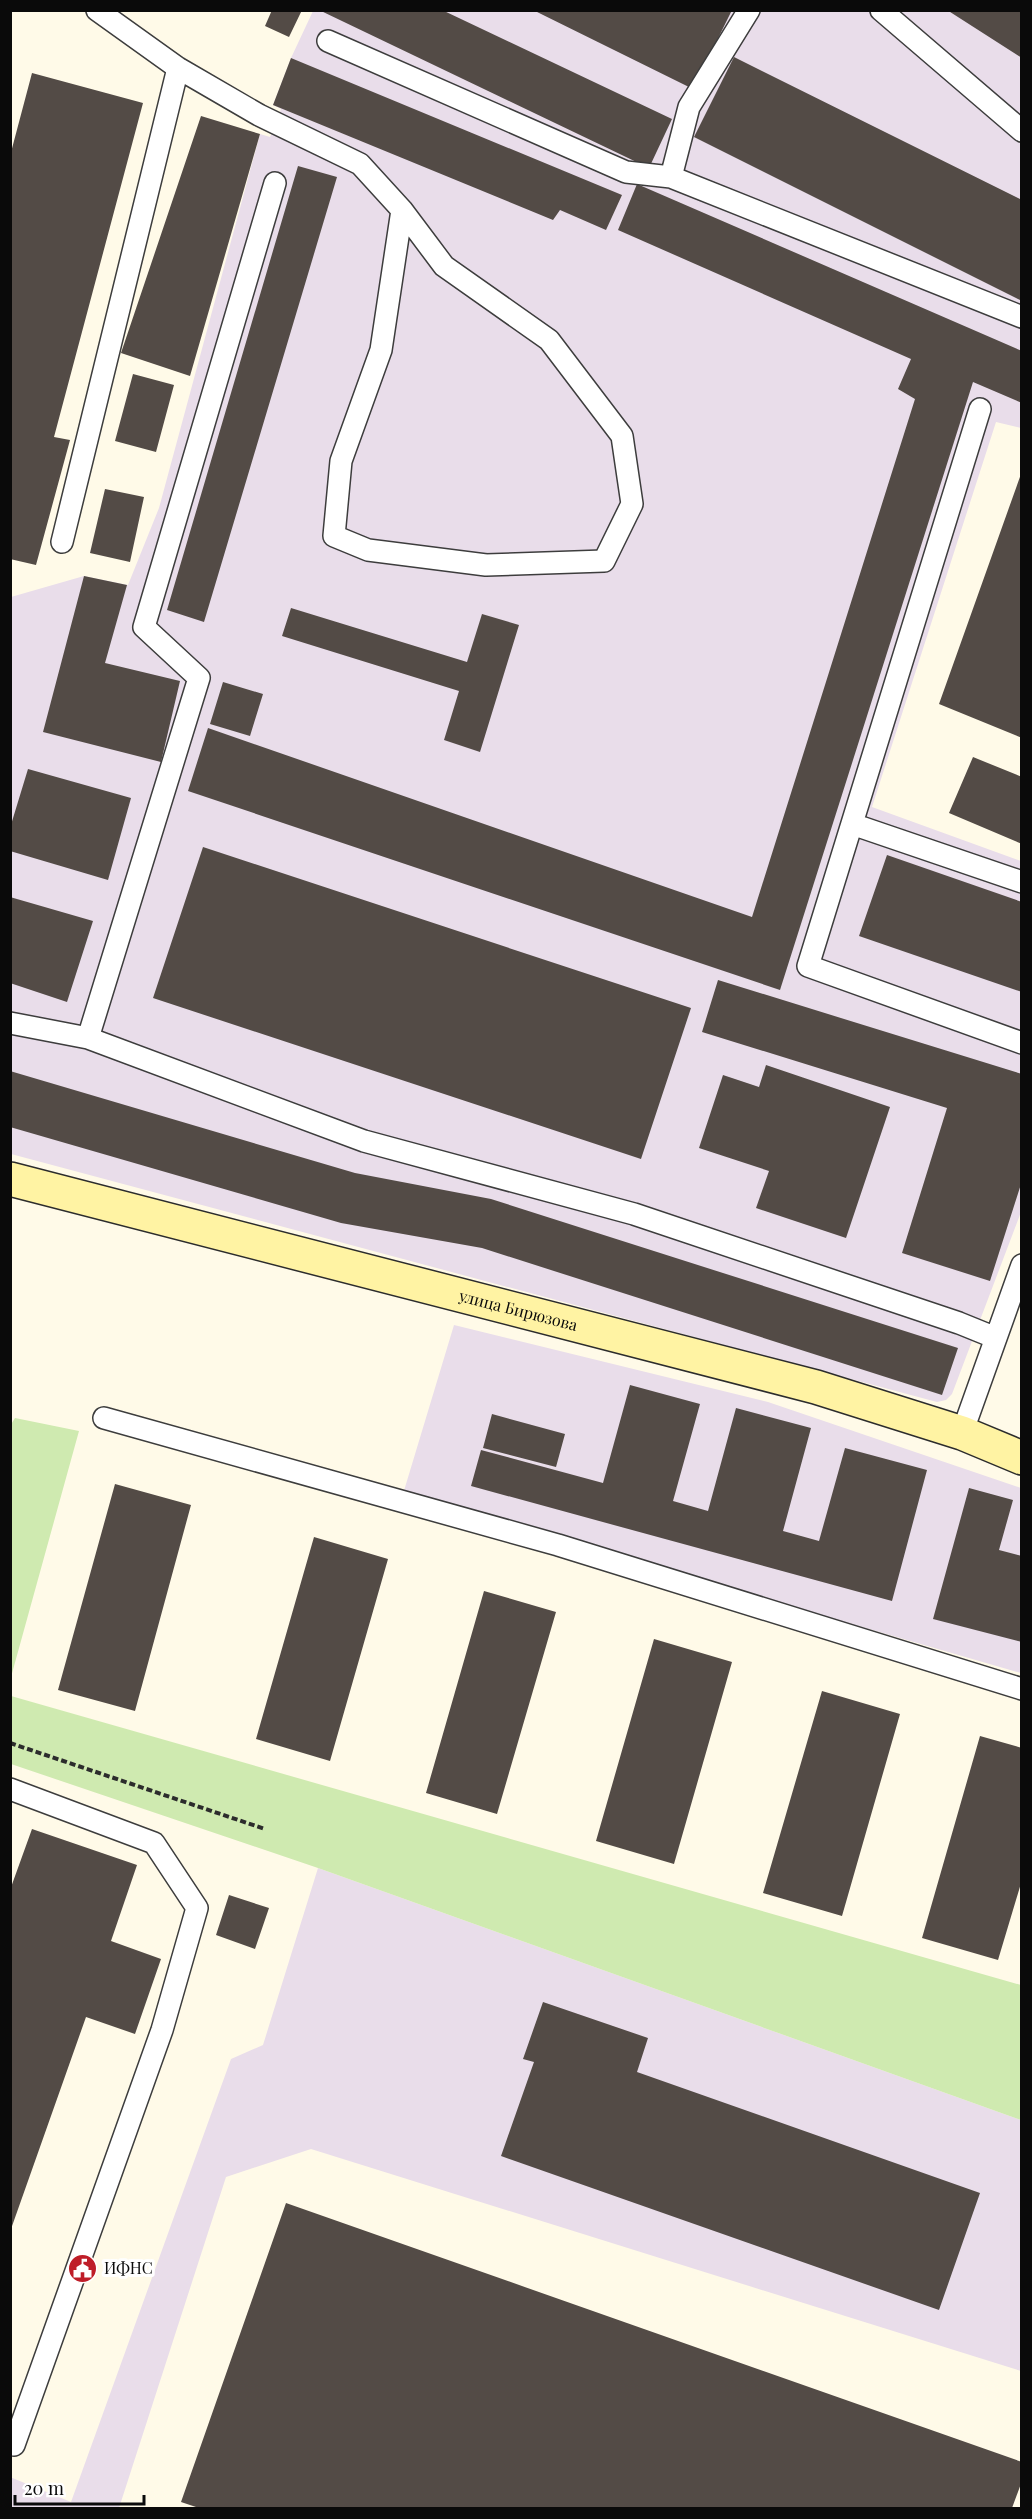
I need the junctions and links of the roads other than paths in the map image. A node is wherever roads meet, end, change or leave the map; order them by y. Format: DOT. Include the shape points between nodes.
graph roads {
  1 [pos="97,10"];
  2 [pos="749,10"];
  3 [pos="881,10"];
  4 [pos="328,41"];
  5 [pos="178,68"];
  6 [pos="1022,131"];
  7 [pos="671,177"];
  8 [pos="275,183"];
  9 [pos="402,210"];
  10 [pos="1022,317"];
  11 [pos="980,410"];
  12 [pos="62,542"];
  13 [pos="852,824"];
  14 [pos="1022,882"];
  15 [pos="10,1023"];
  16 [pos="88,1038"];
  17 [pos="1022,1043"];
  18 [pos="10,1179"];
  19 [pos="1022,1265"];
  20 [pos="996,1338"];
  21 [pos="104,1418"];
  22 [pos="962,1433"];
  23 [pos="1022,1458"];
  24 [pos="1022,1689"];
  25 [pos="10,1790"];
  26 [pos="14,2445"];
  1 -- 5 [label="lane"];
  2 -- 7 [label="lane" via="689,107"];
  3 -- 6 [label="lane"];
  4 -- 7 [label="lane" via="626,171"];
  5 -- 9 [label="lane" via="259,116 360,164"];
  5 -- 12 [label="lane"];
  7 -- 10 [label="lane"];
  8 -- 16 [label="lane" via="144,627 199,678"];
  9 -- 9 [label="lane" via="381,350 341,460 333,536 368,550 486,566 604,561 632,504 622,436 549,340 444,266"];
  11 -- 13 [label="lane"];
  13 -- 14 [label="lane"];
  13 -- 17 [label="lane" via="808,966"];
  15 -- 16 [label="lane"];
  16 -- 20 [label="lane" via="364,1141 634,1214"];
  18 -- 22 [label="main road, улица Бирюзова" via="816,1387"];
  19 -- 20 [label="lane"];
  20 -- 22 [label="lane"];
  21 -- 24 [label="lane" via="558,1545"];
  22 -- 23 [label="main road, улица Бирюзова"];
  25 -- 26 [label="lane" via="154,1843 197,1908 162,2030"];
}
